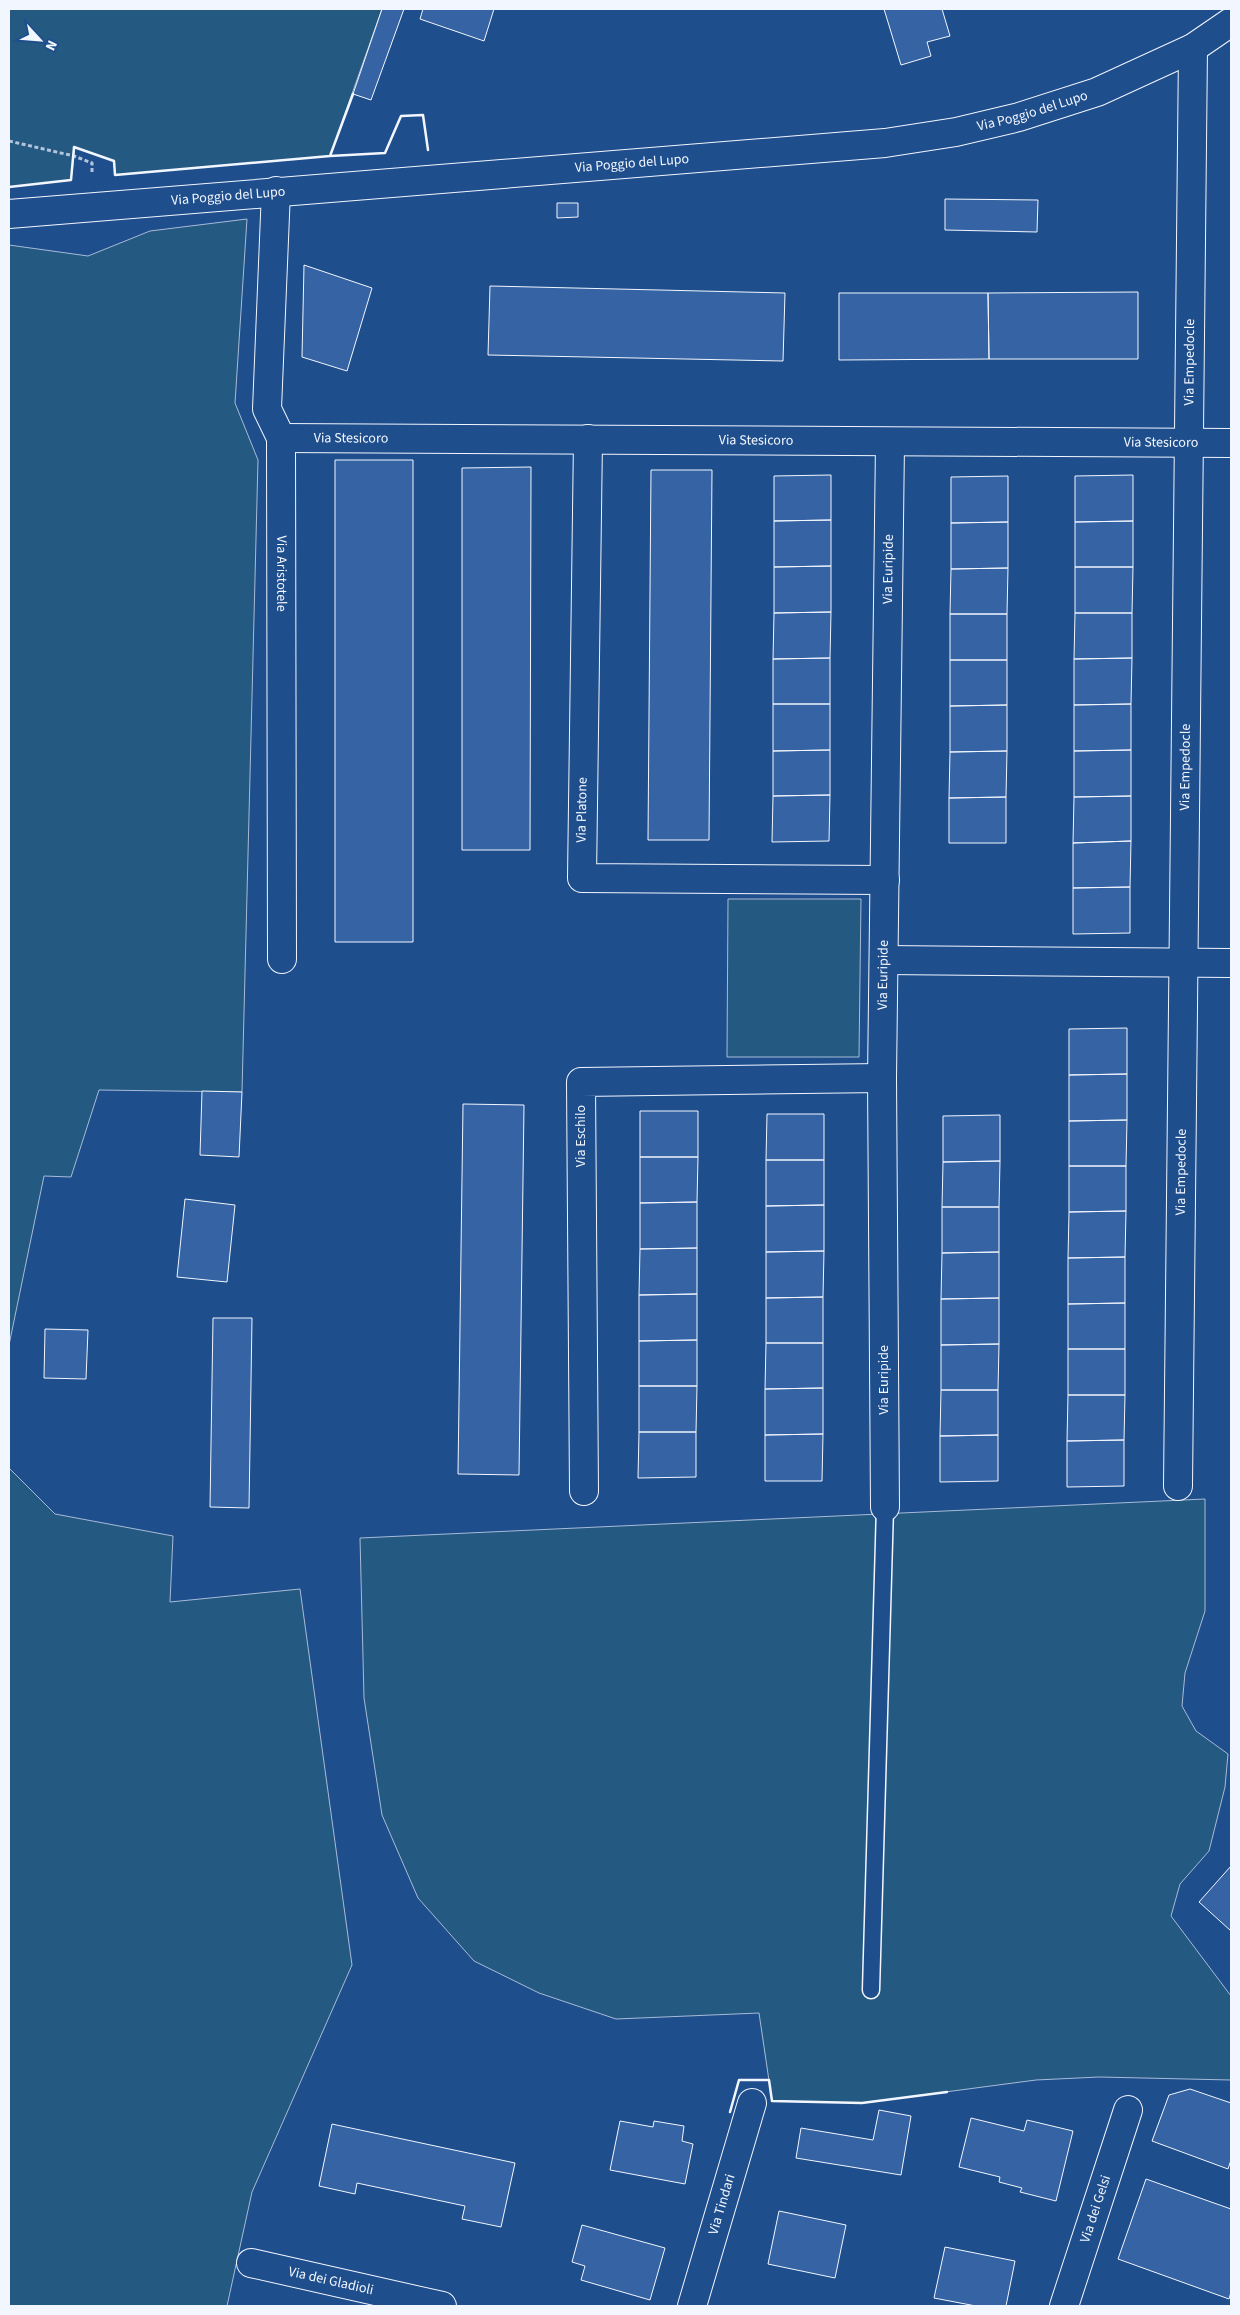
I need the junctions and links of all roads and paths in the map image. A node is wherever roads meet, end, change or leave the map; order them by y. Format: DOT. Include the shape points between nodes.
graph roads {
  1 [pos="1231,22"];
  2 [pos="1193,48"];
  3 [pos="9,141"];
  4 [pos="276,191"];
  5 [pos="90,208"];
  6 [pos="9,214"];
  7 [pos="280,438"];
  8 [pos="588,439"];
  9 [pos="1189,442"];
  10 [pos="890,443"];
  11 [pos="1231,443"];
  12 [pos="884,880"];
  13 [pos="282,959"];
  14 [pos="884,960"];
  15 [pos="1184,962"];
  16 [pos="1231,963"];
  17 [pos="882,1078"];
  18 [pos="1178,1486"];
  19 [pos="584,1492"];
  20 [pos="885,1507"];
  21 [pos="871,1990"];
  22 [pos="752,2103"];
  23 [pos="1128,2110"];
  24 [pos="251,2263"];
  25 [pos="442,2306"];
  26 [pos="692,2306"];
  27 [pos="1064,2306"];
  1 -- 2 [label="street, Via Poggio del Lupo"];
  2 -- 4 [label="street, Via Poggio del Lupo" via="1097,92 1019,117 912,139"];
  2 -- 9 [label="street, Via Empedocle"];
  3 -- 5 [label="path" via="92,163"];
  4 -- 5 [label="street, Via Poggio del Lupo"];
  4 -- 7 [label="street, Via Aristotele" via="267,409"];
  5 -- 6 [label="street, Via Poggio del Lupo"];
  7 -- 8 [label="street, Via Stesicoro"];
  7 -- 13 [label="street, Via Aristotele"];
  8 -- 10 [label="street, Via Stesicoro"];
  8 -- 12 [label="street, Via Platone" via="582,878"];
  9 -- 10 [label="street, Via Stesicoro"];
  9 -- 11 [label="street, Via Stesicoro"];
  9 -- 15 [label="street, Via Empedocle"];
  10 -- 12 [label="street, Via Euripide"];
  12 -- 14 [label="street, Via Euripide"];
  14 -- 15 [label="street"];
  14 -- 17 [label="street, Via Euripide"];
  15 -- 16 [label="street"];
  15 -- 18 [label="street, Via Empedocle"];
  17 -- 19 [label="street, Via Eschilo" via="581,1082"];
  17 -- 20 [label="street, Via Euripide"];
  20 -- 21 [label="lane"];
  22 -- 26 [label="street, Via Tindari"];
  23 -- 27 [label="street, Via dei Gelsi"];
  24 -- 25 [label="street, Via dei Gladioli"];
}
